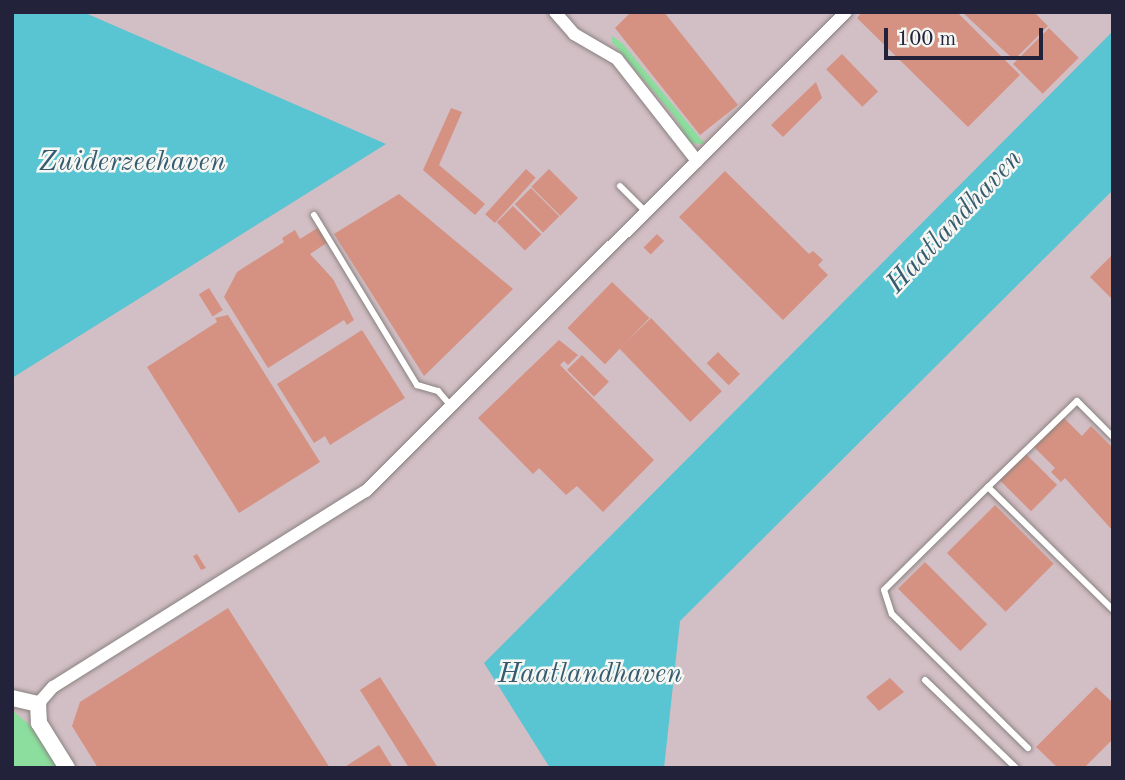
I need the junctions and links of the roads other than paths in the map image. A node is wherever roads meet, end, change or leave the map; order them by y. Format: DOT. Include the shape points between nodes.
graph roads {
  1 [pos="555,12"];
  2 [pos="846,12"];
  3 [pos="697,161"];
  4 [pos="620,186"];
  5 [pos="647,212"];
  6 [pos="314,215"];
  7 [pos="454,408"];
  8 [pos="1113,437"];
  9 [pos="988,487"];
  10 [pos="1113,610"];
  11 [pos="925,680"];
  12 [pos="12,698"];
  13 [pos="38,704"];
  14 [pos="1028,748"];
  15 [pos="67,768"];
  16 [pos="1016,768"];
  1 -- 3 [label="street" via="574,34 617,59"];
  2 -- 3 [label="street"];
  3 -- 5 [label="street"];
  4 -- 5 [label="lane"];
  5 -- 7 [label="street"];
  6 -- 7 [label="lane" via="417,385 438,391"];
  7 -- 13 [label="street" via="366,491 53,687"];
  8 -- 9 [label="lane" via="1077,401"];
  9 -- 10 [label="lane"];
  9 -- 14 [label="lane" via="884,590 892,614"];
  11 -- 16 [label="lane"];
  12 -- 13 [label="street"];
  13 -- 15 [label="street" via="39,723"];
}
